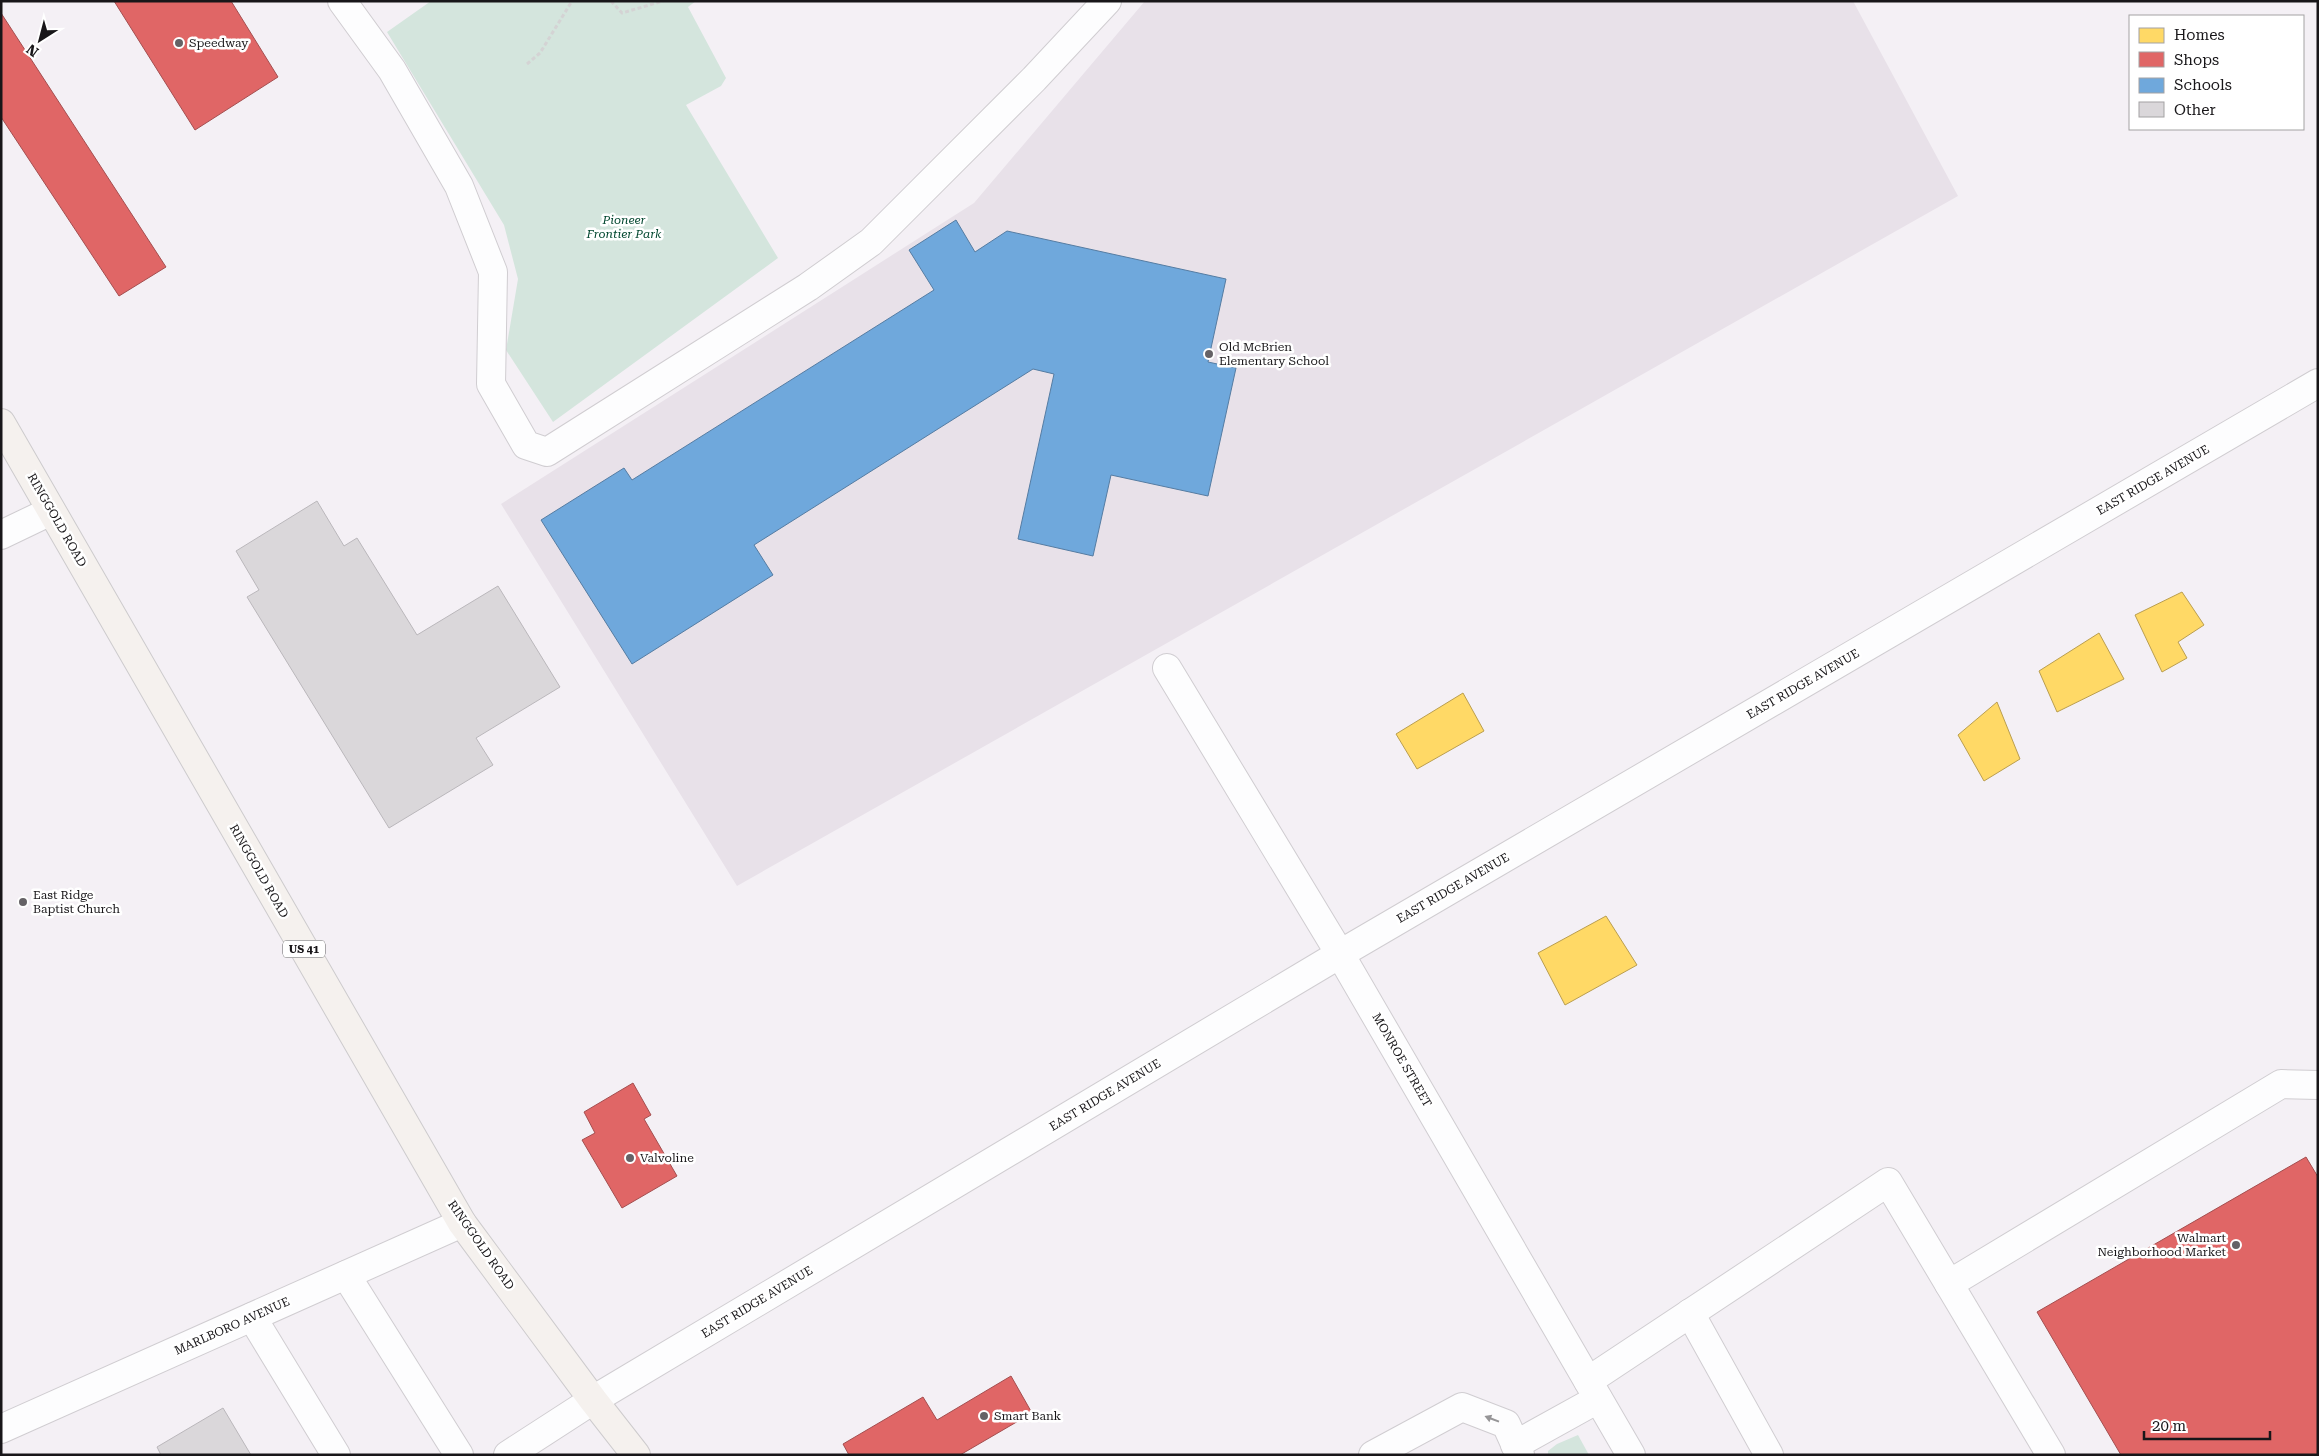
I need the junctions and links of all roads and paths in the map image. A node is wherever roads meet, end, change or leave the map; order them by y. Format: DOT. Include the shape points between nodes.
graph roads {
  1 [pos="342,1"];
  2 [pos="572,1"];
  3 [pos="612,1"];
  4 [pos="663,1"];
  5 [pos="1107,1"];
  6 [pos="527,64"];
  7 [pos="2318,383"];
  8 [pos="1,423"];
  9 [pos="52,511"];
  10 [pos="1,534"];
  11 [pos="1167,668"];
  12 [pos="1340,954"];
  13 [pos="2318,1086"];
  14 [pos="462,1223"];
  15 [pos="346,1275"];
  16 [pos="1949,1284"];
  17 [pos="1690,1313"];
  18 [pos="252,1317"];
  19 [pos="1593,1390"];
  20 [pos="592,1400"];
  21 [pos="1,1429"];
  22 [pos="1518,1450"];
  23 [pos="336,1455"];
  24 [pos="459,1455"];
  25 [pos="508,1455"];
  26 [pos="636,1455"];
  27 [pos="1373,1455"];
  28 [pos="1630,1455"];
  29 [pos="1769,1455"];
  30 [pos="2051,1455"];
  1 -- 5 [label="street" via="392,70 459,186 493,272 492,384 526,445 547,452 808,287 871,242"];
  2 -- 6 [label="path" via="540,54"];
  3 -- 4 [label="path" via="622,13"];
  7 -- 12 [label="street, EAST RIDGE AVENUE"];
  8 -- 9 [label="main road, RINGGOLD ROAD / US 41"];
  9 -- 10 [label="street"];
  9 -- 14 [label="main road, RINGGOLD ROAD / US 41"];
  11 -- 12 [label="street, MONROE STREET"];
  12 -- 19 [label="street, MONROE STREET"];
  12 -- 20 [label="street, EAST RIDGE AVENUE"];
  13 -- 16 [label="street" via="2281,1084"];
  14 -- 15 [label="street, MARLBORO AVENUE"];
  14 -- 20 [label="main road, RINGGOLD ROAD / US 41"];
  15 -- 18 [label="street, MARLBORO AVENUE"];
  15 -- 24 [label="street"];
  16 -- 17 [label="street" via="1888,1182"];
  16 -- 30 [label="street"];
  17 -- 19 [label="street"];
  17 -- 29 [label="street"];
  18 -- 21 [label="street, MARLBORO AVENUE"];
  18 -- 23 [label="street"];
  19 -- 22 [label="street"];
  19 -- 28 [label="street, MONROE STREET"];
  20 -- 25 [label="street, EAST RIDGE AVENUE"];
  20 -- 26 [label="main road, RINGGOLD ROAD / US 41"];
  22 -- 27 [label="street, one-way" via="1506,1424 1462,1408"];
}
